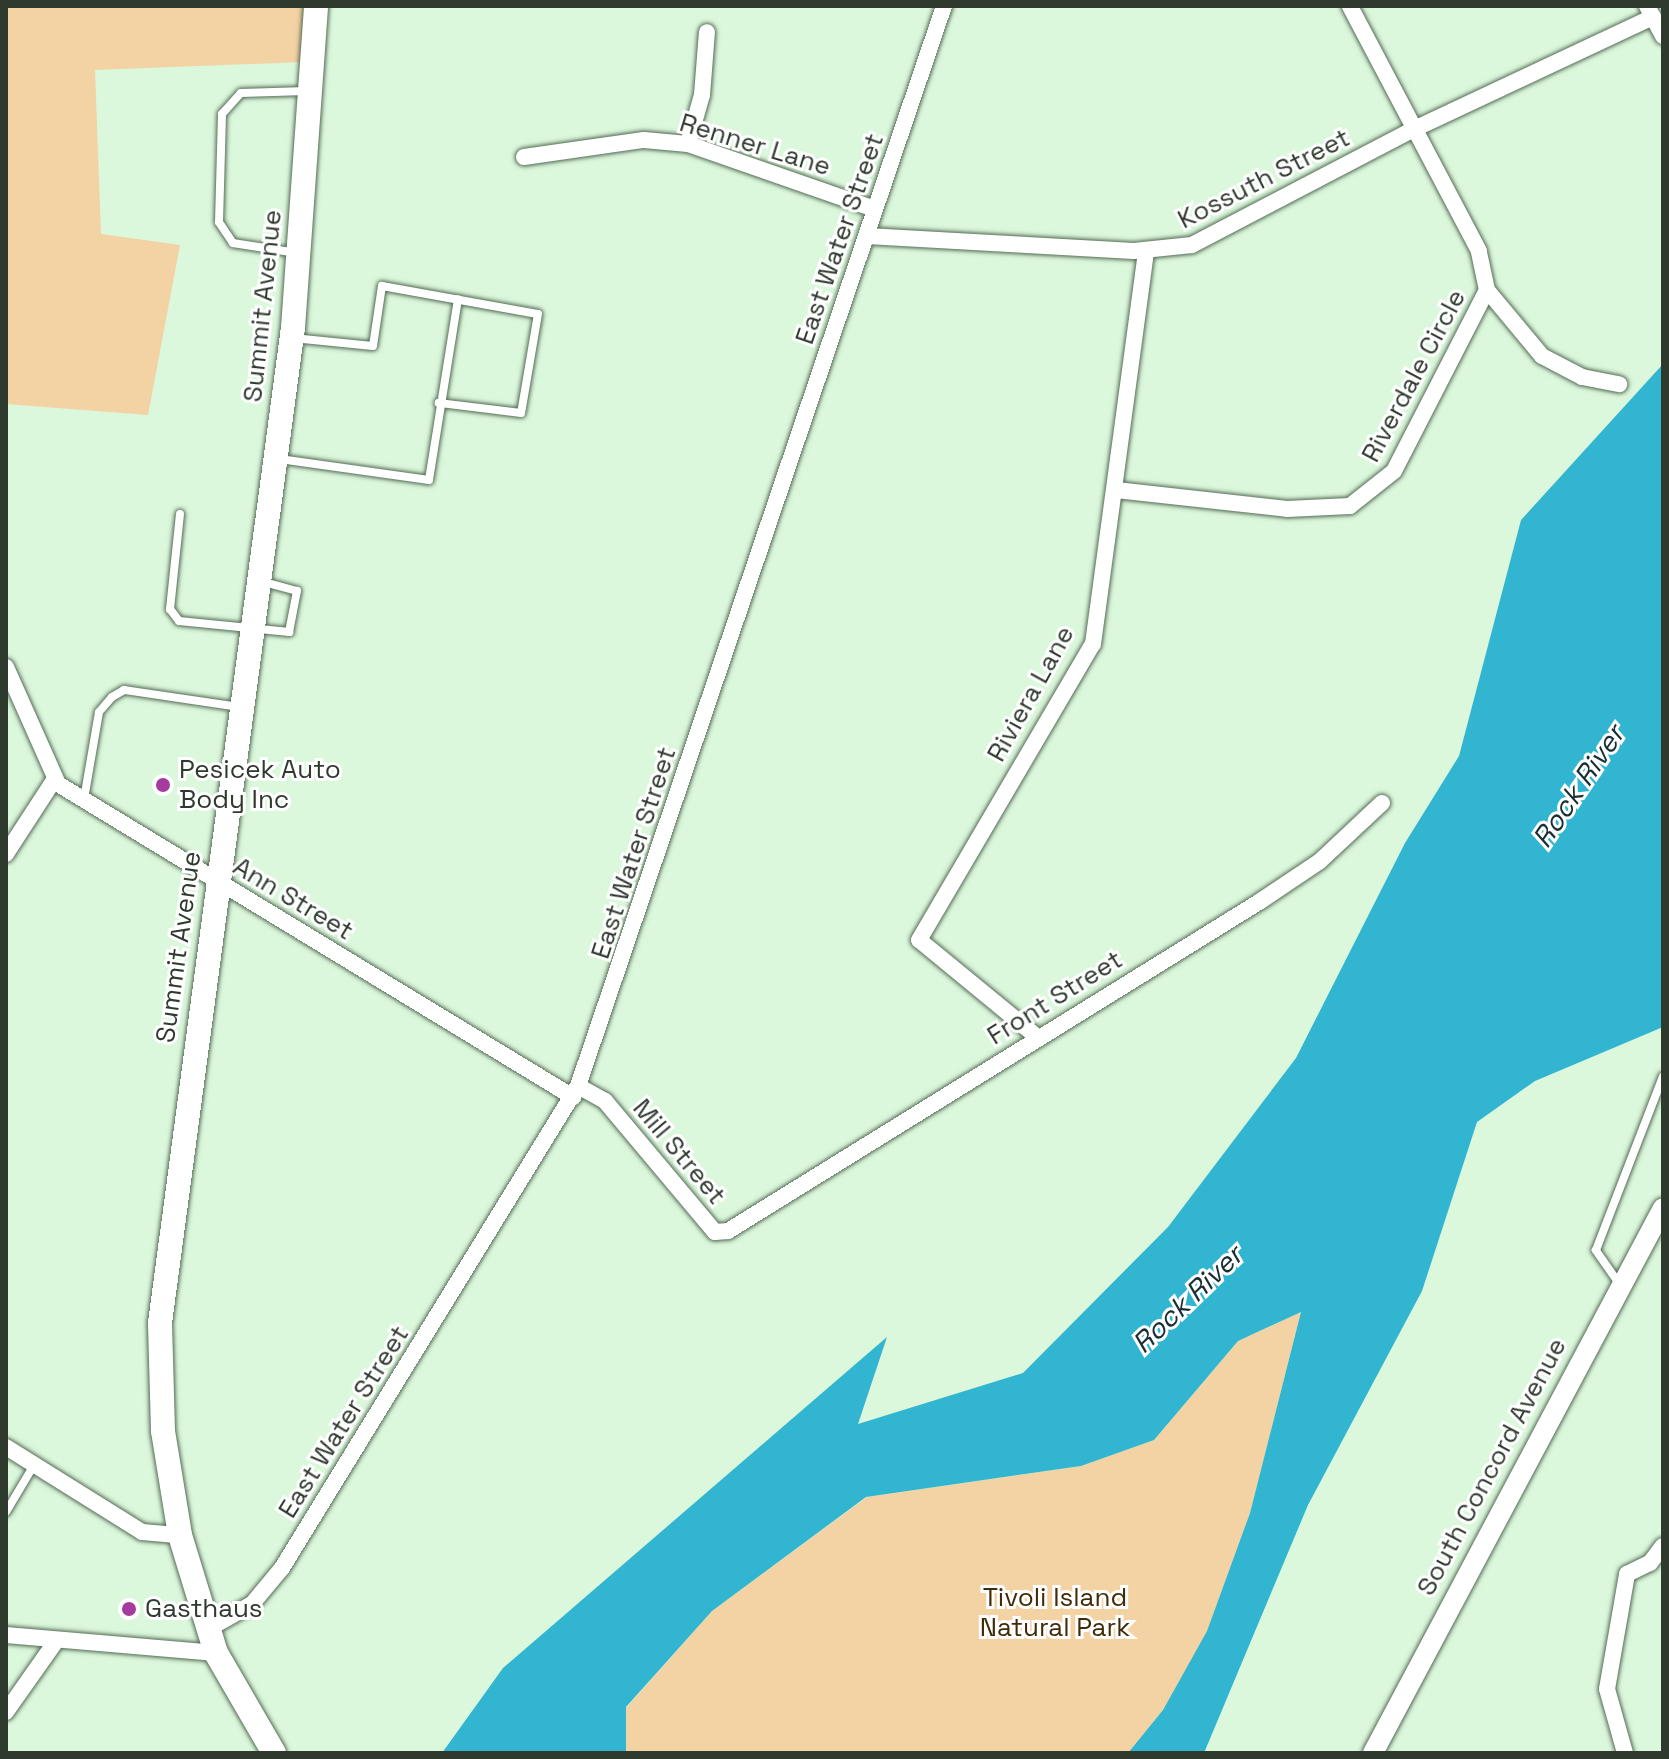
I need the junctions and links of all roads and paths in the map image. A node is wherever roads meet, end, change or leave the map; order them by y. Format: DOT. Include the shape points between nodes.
graph roads {
  1 [pos="316,6"];
  2 [pos="944,6"];
  3 [pos="1350,6"];
  4 [pos="1654,12"];
  5 [pos="707,32"];
  6 [pos="1663,36"];
  7 [pos="310,91"];
  8 [pos="1414,129"];
  9 [pos="688,144"];
  10 [pos="524,157"];
  11 [pos="875,209"];
  12 [pos="867,236"];
  13 [pos="1146,251"];
  14 [pos="298,253"];
  15 [pos="1487,290"];
  16 [pos="458,299"];
  17 [pos="292,338"];
  18 [pos="1619,384"];
  19 [pos="439,403"];
  20 [pos="274,459"];
  21 [pos="1116,490"];
  22 [pos="180,514"];
  23 [pos="259,581"];
  24 [pos="251,631"];
  25 [pos="6,667"];
  26 [pos="240,707"];
  27 [pos="54,780"];
  28 [pos="83,799"];
  29 [pos="1382,803"];
  30 [pos="6,854"];
  31 [pos="218,882"];
  32 [pos="1036,1036"];
  33 [pos="1663,1076"];
  34 [pos="576,1092"];
  35 [pos="1663,1208"];
  36 [pos="744,1221"];
  37 [pos="1618,1282"];
  38 [pos="6,1447"];
  39 [pos="34,1465"];
  40 [pos="6,1512"];
  41 [pos="180,1535"];
  42 [pos="1663,1546"];
  43 [pos="1657,1567"];
  44 [pos="208,1629"];
  45 [pos="6,1635"];
  46 [pos="56,1641"];
  47 [pos="216,1653"];
  48 [pos="6,1712"];
  49 [pos="274,1753"];
  50 [pos="1373,1753"];
  51 [pos="1625,1753"];
  1 -- 7 [label="main road, Summit Avenue"];
  2 -- 11 [label="street, East Water Street"];
  3 -- 8 [label="street, Riverdale Circle"];
  4 -- 6 [label="street"];
  4 -- 8 [label="street, Kossuth Street"];
  5 -- 9 [label="street" via="702,95"];
  7 -- 14 [label="main road, Summit Avenue"];
  7 -- 14 [label="lane" via="241,93 222,114 219,222 233,243"];
  8 -- 13 [label="street, Kossuth Street" via="1192,245"];
  8 -- 15 [label="street, Riverdale Circle" via="1479,251"];
  9 -- 10 [label="street, Renner Lane" via="644,140"];
  9 -- 11 [label="street, Renner Lane"];
  11 -- 12 [label="street, East Water Street"];
  12 -- 13 [label="street, Kossuth Street"];
  12 -- 34 [label="street, East Water Street"];
  13 -- 21 [label="street, Riviera Lane"];
  14 -- 17 [label="main road, Summit Avenue"];
  15 -- 18 [label="street" via="1542,356 1582,377"];
  15 -- 21 [label="street, Riverdale Circle" via="1394,471 1350,506 1287,509"];
  16 -- 17 [label="lane" via="382,286 373,346"];
  16 -- 19 [label="lane"];
  16 -- 19 [label="lane" via="538,314 521,413"];
  17 -- 20 [label="main road, Summit Avenue"];
  19 -- 20 [label="lane" via="429,480"];
  20 -- 23 [label="main road, Summit Avenue"];
  21 -- 32 [label="street, Riviera Lane" via="1093,644 919,940"];
  22 -- 24 [label="lane" via="170,609 179,621"];
  23 -- 24 [label="main road, Summit Avenue"];
  23 -- 24 [label="lane" via="297,591 289,632"];
  24 -- 26 [label="main road, Summit Avenue"];
  25 -- 27 [label="street"];
  26 -- 28 [label="lane" via="124,690 112,697 99,712"];
  26 -- 31 [label="main road, Summit Avenue"];
  27 -- 28 [label="street, Ann Street"];
  27 -- 30 [label="street"];
  28 -- 31 [label="street, Ann Street"];
  29 -- 32 [label="street, Front Street" via="1320,861"];
  31 -- 34 [label="street, Ann Street"];
  31 -- 41 [label="main road, Summit Avenue" via="160,1323 163,1431"];
  32 -- 36 [label="street, Front Street"];
  33 -- 37 [label="lane" via="1596,1250"];
  34 -- 36 [label="street, Mill Street" via="605,1101 715,1232"];
  34 -- 44 [label="street, East Water Street" via="282,1568 252,1604"];
  35 -- 37 [label="street, South Concord Avenue"];
  37 -- 50 [label="street, South Concord Avenue"];
  38 -- 39 [label="street"];
  39 -- 40 [label="lane"];
  39 -- 41 [label="street" via="142,1532"];
  41 -- 44 [label="main road, Summit Avenue"];
  42 -- 43 [label="street"];
  43 -- 51 [label="street" via="1627,1574 1607,1689"];
  44 -- 47 [label="main road, Summit Avenue"];
  45 -- 46 [label="street"];
  46 -- 47 [label="street"];
  46 -- 48 [label="street"];
  47 -- 49 [label="main road, Summit Avenue"];
}
